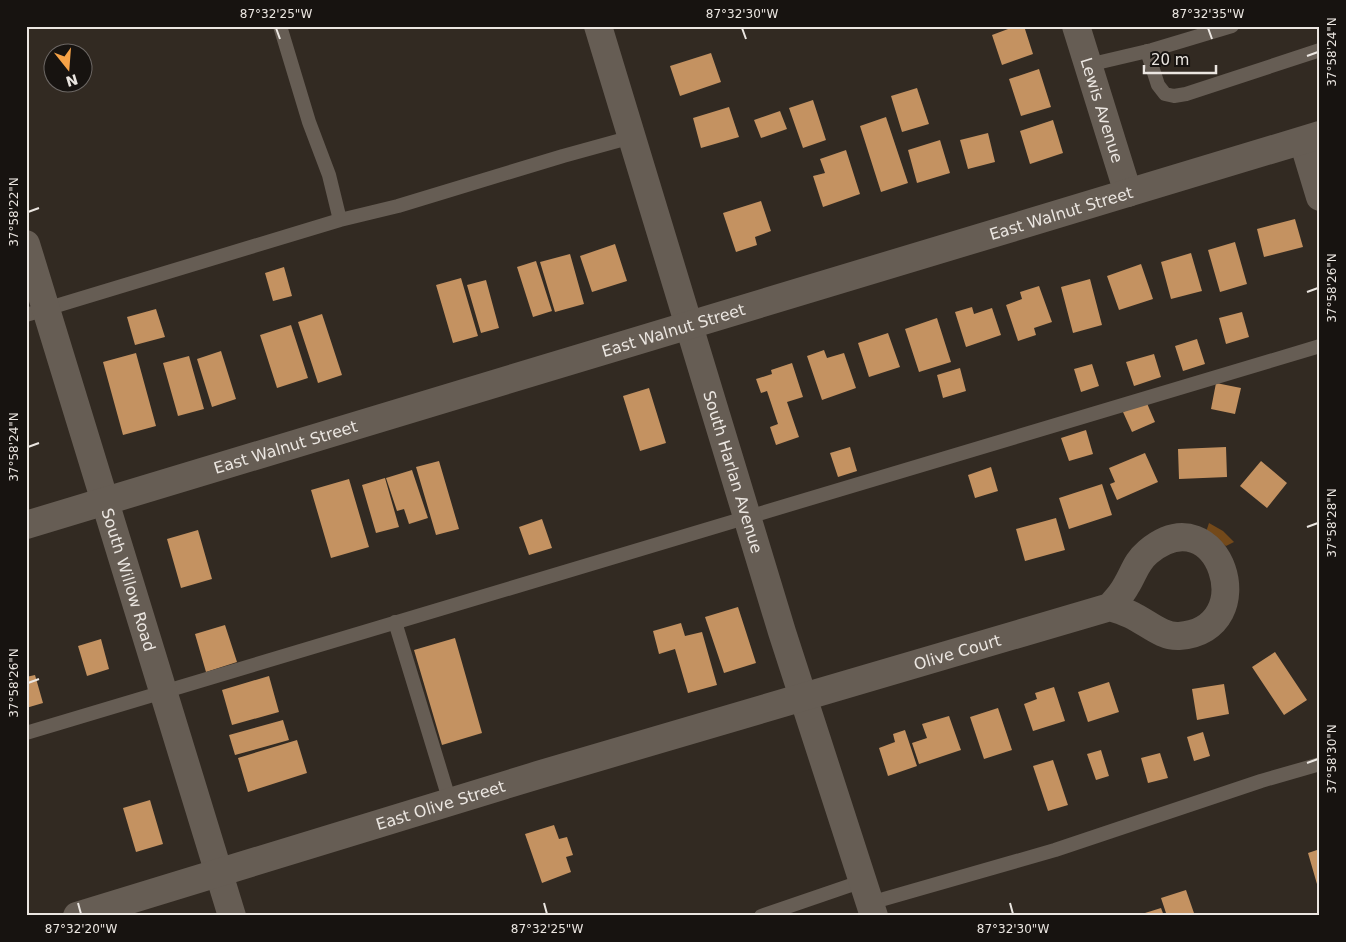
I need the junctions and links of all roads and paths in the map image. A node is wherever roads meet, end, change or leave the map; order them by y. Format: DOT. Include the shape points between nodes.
graph roads {
  1 [pos="280,26"];
  2 [pos="598,26"];
  3 [pos="1076,26"];
  4 [pos="1232,26"];
  5 [pos="1320,50"];
  6 [pos="1147,51"];
  7 [pos="1088,64"];
  8 [pos="632,137"];
  9 [pos="1311,138"];
  10 [pos="1128,193"];
  11 [pos="1320,197"];
  12 [pos="340,220"];
  13 [pos="26,244"];
  14 [pos="36,312"];
  15 [pos="690,325"];
  16 [pos="1320,346"];
  17 [pos="105,501"];
  18 [pos="747,516"];
  19 [pos="26,524"];
  20 [pos="1110,607"];
  21 [pos="395,622"];
  22 [pos="164,691"];
  23 [pos="804,696"];
  24 [pos="26,733"];
  25 [pos="1320,764"];
  26 [pos="450,802"];
  27 [pos="219,872"];
  28 [pos="869,900"];
  29 [pos="77,916"];
  30 [pos="232,916"];
  31 [pos="761,916"];
  1 -- 12 [label="lane" via="308,122 329,175"];
  2 -- 8 [label="street, South Harlan Avenue"];
  3 -- 7 [label="street, Lewis Avenue"];
  4 -- 6 [label="lane"];
  5 -- 6 [label="lane" via="1174,96 1165,94 1158,85"];
  6 -- 7 [label="lane"];
  7 -- 10 [label="street, Lewis Avenue"];
  8 -- 12 [label="lane"];
  8 -- 15 [label="street, South Harlan Avenue"];
  9 -- 10 [label="street, East Walnut Street"];
  9 -- 11 [label="street"];
  10 -- 15 [label="street, East Walnut Street"];
  12 -- 14 [label="lane"];
  13 -- 14 [label="street, South Willow Road"];
  14 -- 17 [label="street, South Willow Road"];
  15 -- 17 [label="street, East Walnut Street"];
  15 -- 18 [label="street, South Harlan Avenue"];
  16 -- 18 [label="lane"];
  17 -- 19 [label="street, East Walnut Street"];
  17 -- 22 [label="street, South Willow Road"];
  18 -- 21 [label="lane"];
  18 -- 23 [label="street, South Harlan Avenue"];
  20 -- 23 [label="street, Olive Court"];
  21 -- 22 [label="lane"];
  21 -- 26 [label="lane"];
  22 -- 24 [label="lane"];
  22 -- 27 [label="street, South Willow Road"];
  23 -- 26 [label="street, East Olive Street"];
  23 -- 28 [label="street, South Harlan Avenue"];
  25 -- 28 [label="lane" via="1055,850"];
  26 -- 27 [label="street, East Olive Street"];
  27 -- 29 [label="street, East Olive Street"];
  27 -- 30 [label="street, South Willow Road"];
  28 -- 31 [label="lane"];
}
